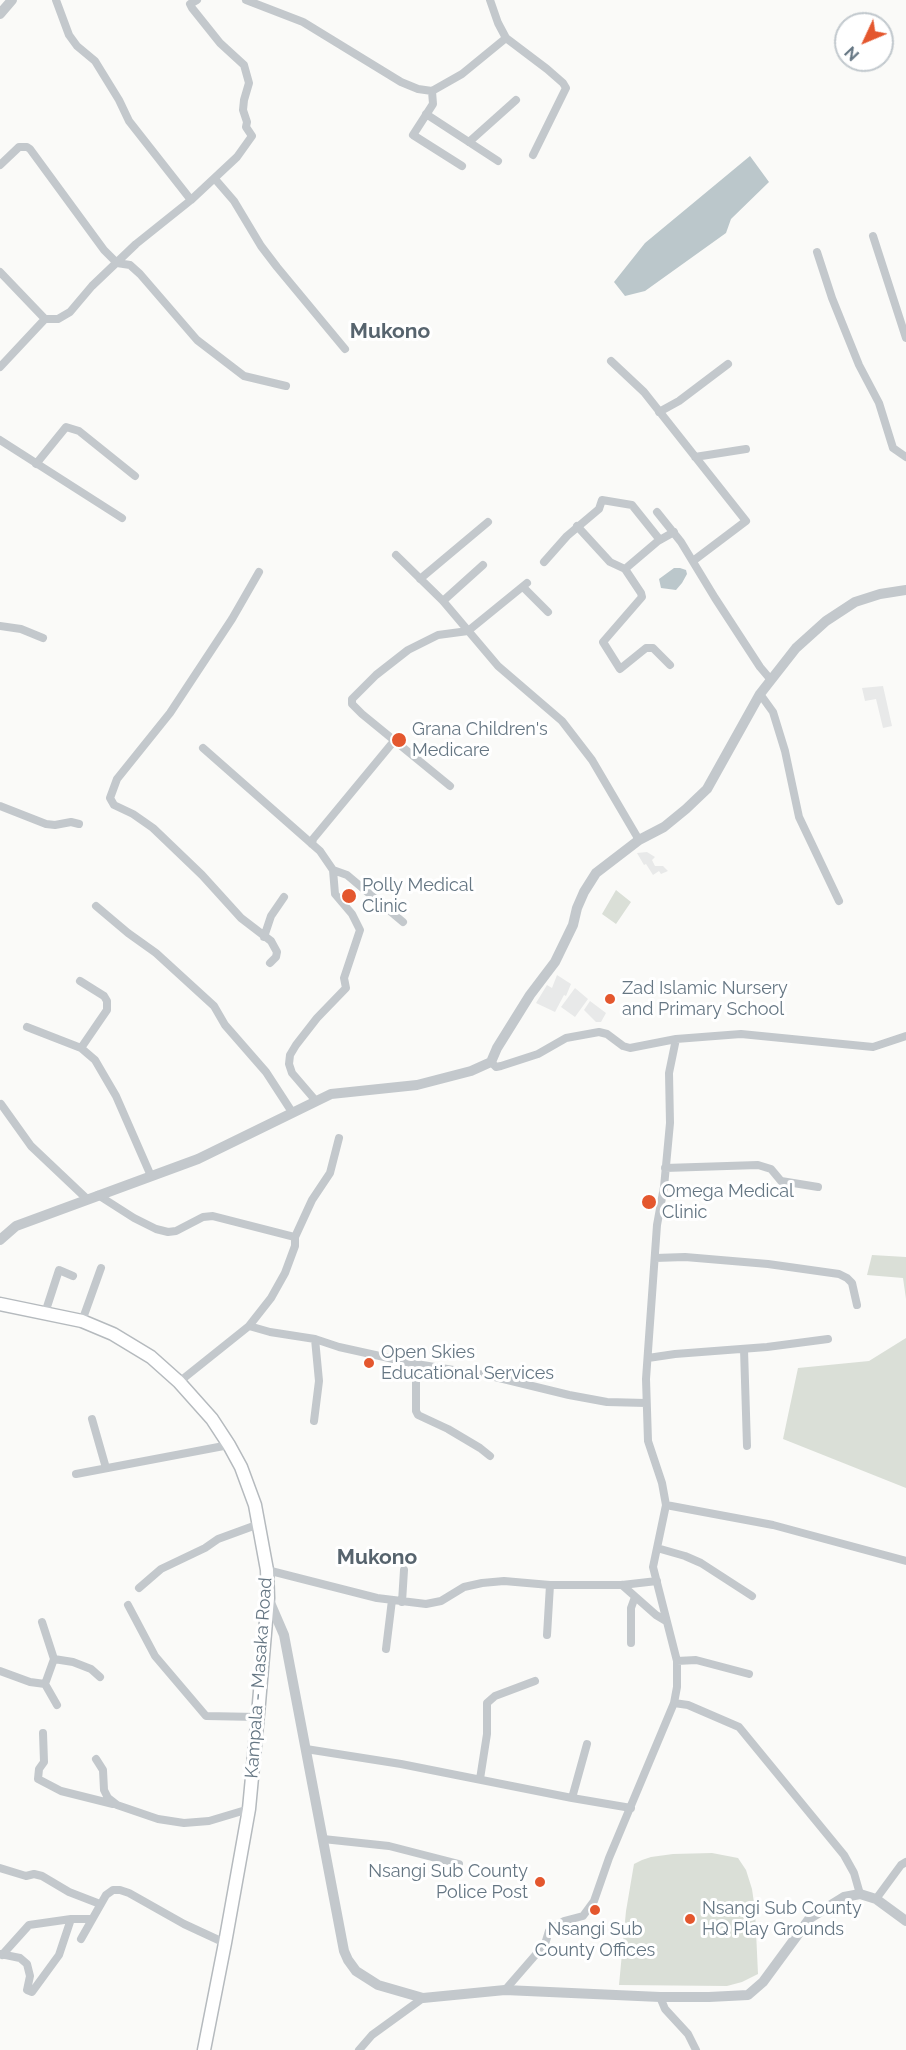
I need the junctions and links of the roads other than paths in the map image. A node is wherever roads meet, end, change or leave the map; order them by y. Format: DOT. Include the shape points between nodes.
graph roads {
  1 [pos="12,0"];
  2 [pos="56,0"];
  3 [pos="197,0"];
  4 [pos="246,0"];
  5 [pos="490,0"];
  6 [pos="0,14"];
  7 [pos="506,38"];
  8 [pos="432,91"];
  9 [pos="516,100"];
  10 [pos="426,114"];
  11 [pos="468,142"];
  12 [pos="533,155"];
  13 [pos="498,161"];
  14 [pos="0,165"];
  15 [pos="462,166"];
  16 [pos="215,179"];
  17 [pos="191,200"];
  18 [pos="873,236"];
  19 [pos="817,252"];
  20 [pos="117,263"];
  21 [pos="0,272"];
  22 [pos="45,320"];
  23 [pos="906,338"];
  24 [pos="345,349"];
  25 [pos="611,361"];
  26 [pos="728,364"];
  27 [pos="0,367"];
  28 [pos="286,386"];
  29 [pos="660,412"];
  30 [pos="0,440"];
  31 [pos="746,449"];
  32 [pos="695,456"];
  33 [pos="906,458"];
  34 [pos="36,464"];
  35 [pos="135,476"];
  36 [pos="657,512"];
  37 [pos="122,518"];
  38 [pos="488,522"];
  39 [pos="577,526"];
  40 [pos="674,532"];
  41 [pos="660,540"];
  42 [pos="396,555"];
  43 [pos="693,561"];
  44 [pos="544,562"];
  45 [pos="483,565"];
  46 [pos="625,569"];
  47 [pos="258,572"];
  48 [pos="420,579"];
  49 [pos="906,590"];
  50 [pos="443,601"];
  51 [pos="548,612"];
  52 [pos="0,626"];
  53 [pos="468,631"];
  54 [pos="43,638"];
  55 [pos="670,665"];
  56 [pos="771,680"];
  57 [pos="760,694"];
  58 [pos="393,741"];
  59 [pos="203,748"];
  60 [pos="450,786"];
  61 [pos="0,806"];
  62 [pos="79,824"];
  63 [pos="639,840"];
  64 [pos="312,844"];
  65 [pos="333,870"];
  66 [pos="284,897"];
  67 [pos="839,901"];
  68 [pos="96,906"];
  69 [pos="403,922"];
  70 [pos="264,937"];
  71 [pos="270,963"];
  72 [pos="80,981"];
  73 [pos="27,1027"];
  74 [pos="906,1036"];
  75 [pos="676,1039"];
  76 [pos="81,1047"];
  77 [pos="491,1062"];
  78 [pos="316,1101"];
  79 [pos="1,1104"];
  80 [pos="292,1112"];
  81 [pos="339,1138"];
  82 [pos="665,1168"];
  83 [pos="151,1176"];
  84 [pos="818,1188"];
  85 [pos="92,1197"];
  86 [pos="295,1237"];
  87 [pos="0,1240"];
  88 [pos="656,1258"];
  89 [pos="102,1268"];
  90 [pos="73,1276"];
  91 [pos="0,1304"];
  92 [pos="857,1305"];
  93 [pos="45,1313"];
  94 [pos="82,1321"];
  95 [pos="249,1326"];
  96 [pos="315,1339"];
  97 [pos="828,1339"];
  98 [pos="744,1349"];
  99 [pos="648,1358"];
  100 [pos="416,1364"];
  101 [pos="179,1382"];
  102 [pos="646,1403"];
  103 [pos="92,1419"];
  104 [pos="315,1421"];
  105 [pos="229,1445"];
  106 [pos="747,1446"];
  107 [pos="490,1456"];
  108 [pos="106,1468"];
  109 [pos="76,1474"];
  110 [pos="666,1505"];
  111 [pos="259,1524"];
  112 [pos="657,1548"];
  113 [pos="906,1561"];
  114 [pos="267,1570"];
  115 [pos="404,1570"];
  116 [pos="657,1581"];
  117 [pos="550,1585"];
  118 [pos="622,1585"];
  119 [pos="139,1588"];
  120 [pos="752,1596"];
  121 [pos="635,1597"];
  122 [pos="268,1598"];
  123 [pos="392,1600"];
  124 [pos="402,1602"];
  125 [pos="128,1605"];
  126 [pos="666,1621"];
  127 [pos="42,1622"];
  128 [pos="547,1635"];
  129 [pos="631,1644"];
  130 [pos="386,1649"];
  131 [pos="54,1659"];
  132 [pos="677,1660"];
  133 [pos="1,1673"];
  134 [pos="748,1674"];
  135 [pos="99,1677"];
  136 [pos="535,1681"];
  137 [pos="45,1684"];
  138 [pos="674,1703"];
  139 [pos="57,1705"];
  140 [pos="258,1717"];
  141 [pos="43,1733"];
  142 [pos="587,1744"];
  143 [pos="306,1749"];
  144 [pos="96,1759"];
  145 [pos="480,1779"];
  146 [pos="572,1798"];
  147 [pos="117,1805"];
  148 [pos="631,1808"];
  149 [pos="249,1809"];
  150 [pos="323,1839"];
  151 [pos="906,1862"];
  152 [pos="459,1864"];
  153 [pos="0,1868"];
  154 [pos="860,1894"];
  155 [pos="876,1899"];
  156 [pos="100,1904"];
  157 [pos="71,1919"];
  158 [pos="92,1919"];
  159 [pos="906,1921"];
  160 [pos="81,1939"];
  161 [pos="225,1943"];
  162 [pos="1,1955"];
  163 [pos="505,1990"];
  164 [pos="660,1996"];
  165 [pos="423,1998"];
  166 [pos="204,2050"];
  167 [pos="358,2050"];
  168 [pos="696,2050"];
  1 -- 6 [label="street"];
  2 -- 17 [label="street" via="69,35 95,61 129,121"];
  3 -- 16 [label="street" via="190,4 192,8 244,65 249,82 243,110 252,136"];
  4 -- 8 [label="street" via="303,22 401,82"];
  5 -- 7 [label="street"];
  7 -- 8 [label="street" via="462,74"];
  7 -- 12 [label="street" via="566,88"];
  8 -- 10 [label="street" via="433,104"];
  9 -- 11 [label="street"];
  10 -- 11 [label="street"];
  10 -- 15 [label="street" via="413,135"];
  11 -- 13 [label="street"];
  14 -- 20 [label="street" via="19,147 30,149"];
  16 -- 17 [label="street"];
  16 -- 24 [label="street" via="277,267"];
  17 -- 20 [label="street"];
  18 -- 23 [label="street"];
  19 -- 33 [label="street" via="859,365 879,403 893,448"];
  20 -- 22 [label="street" via="70,312 58,319"];
  20 -- 28 [label="street" via="129,265 140,274 197,340 233,370 255,380"];
  21 -- 22 [label="street"];
  22 -- 27 [label="street"];
  25 -- 29 [label="street"];
  26 -- 29 [label="street"];
  29 -- 32 [label="street"];
  30 -- 34 [label="street"];
  31 -- 32 [label="street"];
  32 -- 43 [label="street" via="746,521"];
  34 -- 35 [label="street" via="66,428 79,431"];
  34 -- 37 [label="street"];
  36 -- 40 [label="street"];
  38 -- 48 [label="street"];
  39 -- 41 [label="street" via="599,509 602,500 632,505"];
  39 -- 44 [label="street"];
  39 -- 46 [label="street" via="610,561"];
  40 -- 41 [label="street"];
  40 -- 43 [label="street"];
  41 -- 46 [label="street"];
  42 -- 48 [label="street"];
  43 -- 56 [label="street"];
  45 -- 50 [label="street"];
  46 -- 55 [label="street" via="642,597 603,642 607,652 620,669 646,648 653,648"];
  47 -- 70 [label="street" via="170,713 117,779 110,798 114,806 153,828"];
  48 -- 50 [label="street"];
  49 -- 56 [label="street" via="855,602 826,621 796,648"];
  50 -- 53 [label="street"];
  51 -- 53 [label="street" via="525,585"];
  52 -- 54 [label="street"];
  53 -- 58 [label="street" via="438,635 408,650 352,699 356,708"];
  53 -- 63 [label="street" via="498,666 542,702 578,740"];
  56 -- 57 [label="street"];
  57 -- 63 [label="street" via="707,789 664,827"];
  57 -- 67 [label="street" via="773,712 799,817"];
  58 -- 60 [label="street"];
  58 -- 64 [label="street"];
  59 -- 64 [label="street"];
  61 -- 62 [label="street" via="46,824"];
  63 -- 77 [label="street" via="589,882 555,962 530,995"];
  64 -- 65 [label="street"];
  65 -- 69 [label="street" via="347,875"];
  65 -- 78 [label="street" via="335,894 360,930 344,978 346,988 317,1018 290,1055 291,1073"];
  66 -- 70 [label="street" via="271,916"];
  68 -- 80 [label="street" via="164,959 214,1006"];
  70 -- 71 [label="street" via="277,952"];
  72 -- 76 [label="street" via="107,1001 106,1010"];
  73 -- 76 [label="street"];
  74 -- 75 [label="street" via="873,1047 741,1034"];
  75 -- 77 [label="street" via="630,1048 599,1032 566,1038 538,1054 507,1064 496,1067"];
  75 -- 82 [label="street" via="669,1073 670,1123"];
  76 -- 83 [label="street" via="108,1080"];
  77 -- 78 [label="street" via="417,1085 331,1094"];
  78 -- 80 [label="street"];
  79 -- 85 [label="street" via="31,1146"];
  80 -- 83 [label="street" via="198,1159"];
  81 -- 86 [label="street" via="330,1173"];
  82 -- 84 [label="street" via="758,1166 771,1169 781,1181"];
  82 -- 88 [label="street"];
  83 -- 85 [label="street"];
  85 -- 86 [label="street" via="168,1232 213,1216"];
  85 -- 87 [label="street" via="16,1226"];
  86 -- 95 [label="street" via="285,1273"];
  88 -- 92 [label="street" via="768,1264 839,1274 852,1283"];
  88 -- 99 [label="street"];
  89 -- 94 [label="street"];
  90 -- 93 [label="street" via="58,1270"];
  91 -- 93 [label="main road, Kampala - Masaka Road"];
  93 -- 94 [label="main road, Kampala - Masaka Road"];
  94 -- 101 [label="main road, Kampala - Masaka Road" via="141,1351"];
  95 -- 96 [label="street"];
  95 -- 101 [label="street"];
  96 -- 100 [label="street"];
  96 -- 104 [label="street" via="319,1381"];
  97 -- 98 [label="street"];
  98 -- 99 [label="street"];
  98 -- 106 [label="street"];
  99 -- 102 [label="street"];
  100 -- 102 [label="street" via="491,1376 588,1399"];
  100 -- 107 [label="street" via="418,1415"];
  101 -- 105 [label="main road, Kampala - Masaka Road"];
  102 -- 110 [label="street" via="648,1442"];
  103 -- 108 [label="street"];
  105 -- 108 [label="street"];
  105 -- 111 [label="main road, Kampala - Masaka Road" via="241,1467"];
  108 -- 109 [label="street"];
  110 -- 112 [label="street"];
  110 -- 113 [label="street" via="773,1525"];
  111 -- 114 [label="main road, Kampala - Masaka Road"];
  111 -- 119 [label="street" via="218,1539 161,1569"];
  112 -- 116 [label="street" via="653,1567"];
  112 -- 120 [label="street" via="701,1563"];
  114 -- 122 [label="main road, Kampala - Masaka Road"];
  114 -- 123 [label="street"];
  115 -- 124 [label="street"];
  116 -- 118 [label="street"];
  116 -- 126 [label="street"];
  117 -- 118 [label="street"];
  117 -- 124 [label="street" via="482,1583 464,1587 434,1603"];
  117 -- 128 [label="street"];
  118 -- 121 [label="street"];
  121 -- 126 [label="street"];
  121 -- 129 [label="street" via="631,1608"];
  122 -- 140 [label="main road, Kampala - Masaka Road"];
  122 -- 143 [label="street" via="284,1635"];
  123 -- 124 [label="street"];
  123 -- 130 [label="street"];
  125 -- 140 [label="street" via="155,1656 206,1716"];
  126 -- 132 [label="street"];
  127 -- 131 [label="street"];
  131 -- 135 [label="street" via="91,1669"];
  131 -- 137 [label="street"];
  132 -- 134 [label="street" via="696,1660"];
  132 -- 138 [label="street"];
  133 -- 137 [label="street"];
  136 -- 145 [label="street" via="487,1702"];
  137 -- 139 [label="street"];
  138 -- 148 [label="street"];
  138 -- 154 [label="street" via="739,1727 844,1855"];
  140 -- 149 [label="main road, Kampala - Masaka Road"];
  141 -- 147 [label="street" via="44,1762 38,1779 61,1791"];
  142 -- 146 [label="street"];
  143 -- 145 [label="street"];
  143 -- 150 [label="street"];
  144 -- 147 [label="street" via="103,1770 104,1790"];
  145 -- 146 [label="street"];
  146 -- 148 [label="street"];
  147 -- 149 [label="street" via="184,1823 209,1821"];
  148 -- 163 [label="street" via="594,1901 583,1916 564,1921 549,1932 545,1944"];
  149 -- 161 [label="main road, Kampala - Masaka Road"];
  150 -- 152 [label="street" via="389,1846"];
  150 -- 165 [label="street" via="348,1960 364,1978"];
  151 -- 155 [label="street"];
  153 -- 156 [label="street" via="42,1876"];
  154 -- 155 [label="street"];
  154 -- 164 [label="street" via="844,1897 810,1918 763,1982 748,1995"];
  155 -- 159 [label="street"];
  156 -- 158 [label="street"];
  156 -- 161 [label="street" via="113,1890 129,1893"];
  157 -- 158 [label="street"];
  157 -- 162 [label="street" via="29,1926"];
  157 -- 162 [label="street" via="59,1955 32,1992 27,1990 27,1964 20,1958"];
  158 -- 160 [label="street"];
  161 -- 166 [label="main road, Kampala - Masaka Road"];
  163 -- 164 [label="street"];
  163 -- 165 [label="street"];
  164 -- 168 [label="street" via="664,2008 688,2034"];
  165 -- 167 [label="street"];
}
